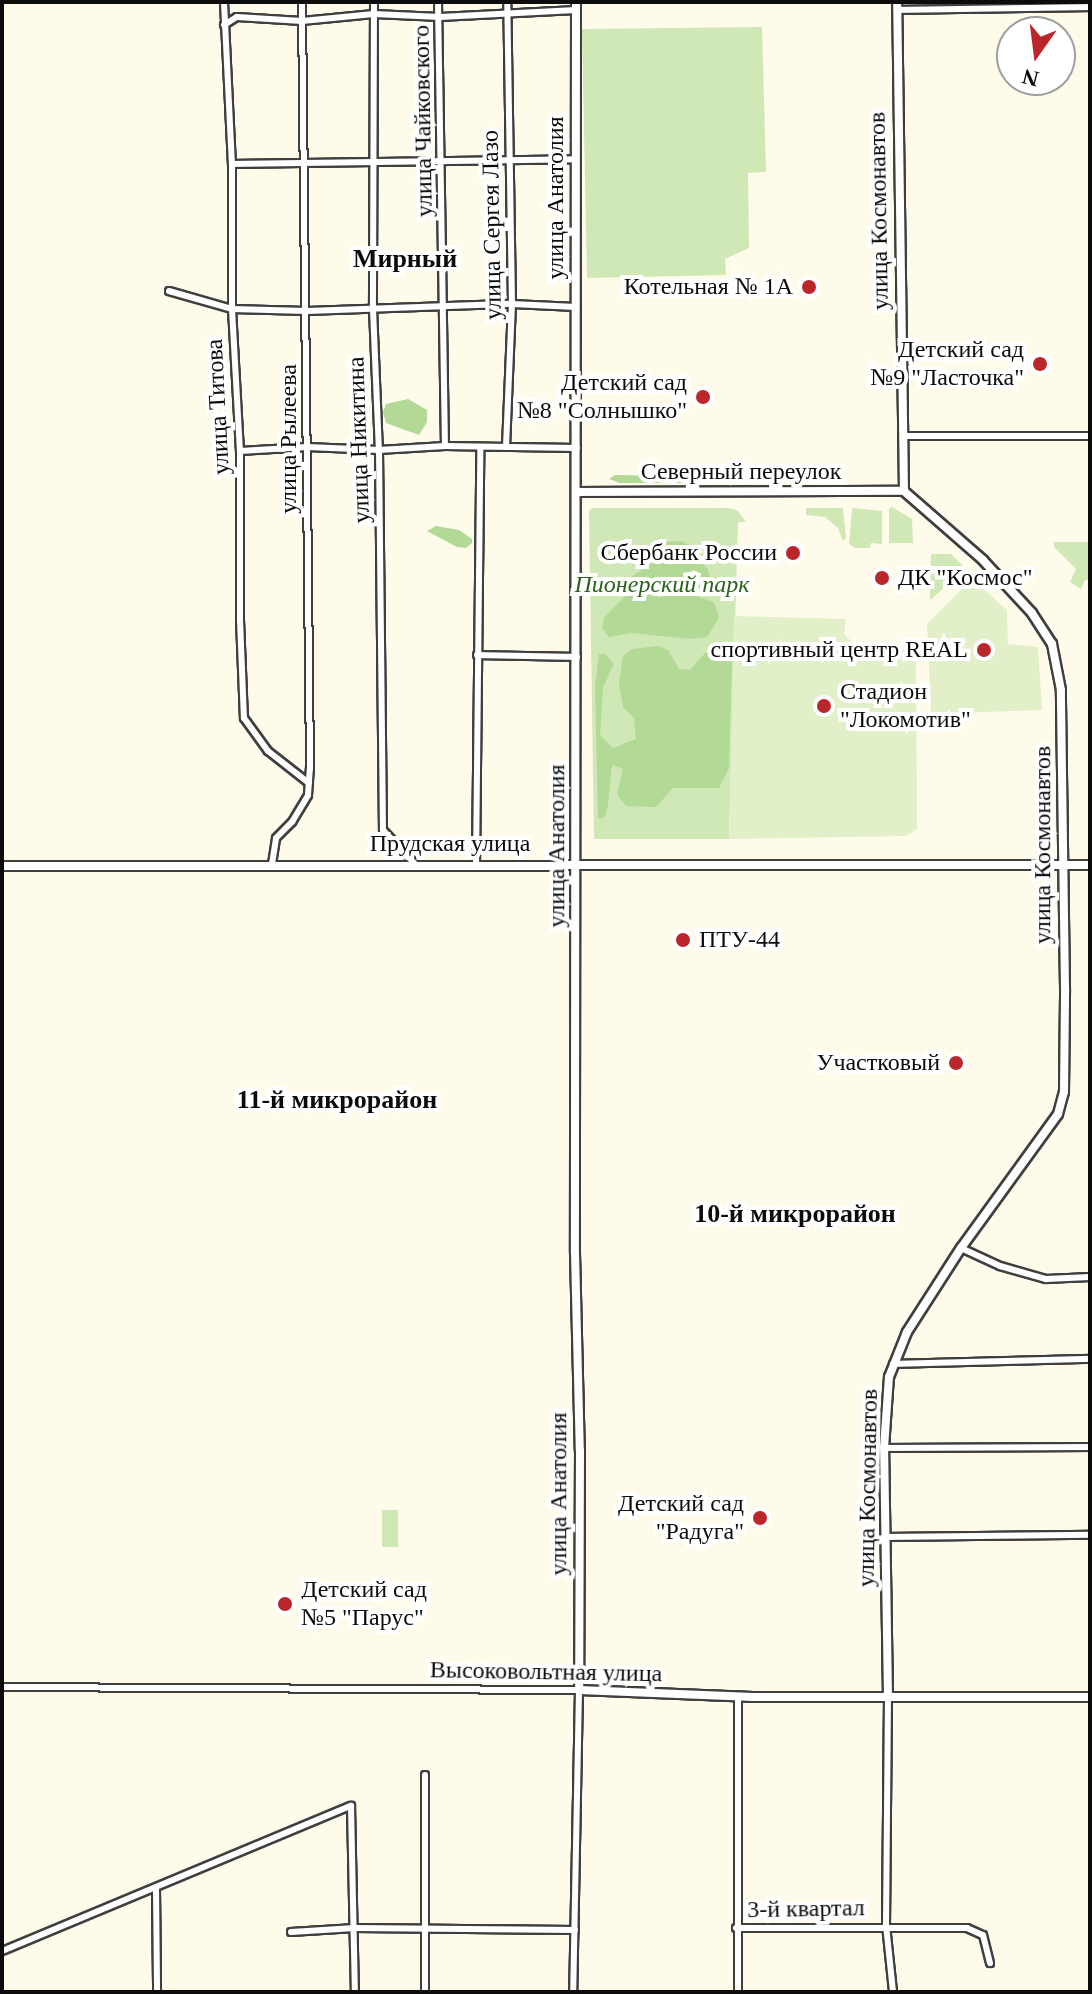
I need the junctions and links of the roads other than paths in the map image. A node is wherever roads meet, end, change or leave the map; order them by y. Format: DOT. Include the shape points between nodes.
graph roads {
  1 [pos="224,2"];
  2 [pos="302,2"];
  3 [pos="374,2"];
  4 [pos="438,2"];
  5 [pos="507,2"];
  6 [pos="576,6"];
  7 [pos="897,6"];
  8 [pos="1090,7"];
  9 [pos="374,14"];
  10 [pos="508,14"];
  11 [pos="440,17"];
  12 [pos="302,21"];
  13 [pos="224,25"];
  14 [pos="509,159"];
  15 [pos="576,159"];
  16 [pos="440,160"];
  17 [pos="375,162"];
  18 [pos="305,163"];
  19 [pos="232,164"];
  20 [pos="169,291"];
  21 [pos="512,304"];
  22 [pos="443,305"];
  23 [pos="576,307"];
  24 [pos="232,309"];
  25 [pos="373,309"];
  26 [pos="307,311"];
  27 [pos="903,436"];
  28 [pos="1090,436"];
  29 [pos="445,446"];
  30 [pos="307,447"];
  31 [pos="506,447"];
  32 [pos="577,448"];
  33 [pos="480,449"];
  34 [pos="379,450"];
  35 [pos="240,451"];
  36 [pos="904,491"];
  37 [pos="577,492"];
  38 [pos="477,655"];
  39 [pos="577,657"];
  40 [pos="309,783"];
  41 [pos="272,864"];
  42 [pos="415,864"];
  43 [pos="578,864"];
  44 [pos="476,865"];
  45 [pos="1064,865"];
  46 [pos="1090,865"];
  47 [pos="2,866"];
  48 [pos="961,1248"];
  49 [pos="1090,1277"];
  50 [pos="1090,1359"];
  51 [pos="893,1364"];
  52 [pos="1090,1447"];
  53 [pos="884,1448"];
  54 [pos="1090,1535"];
  55 [pos="886,1537"];
  56 [pos="2,1687"];
  57 [pos="579,1690"];
  58 [pos="738,1696"];
  59 [pos="888,1697"];
  60 [pos="1090,1697"];
  61 [pos="425,1775"];
  62 [pos="156,1889"];
  63 [pos="886,1925"];
  64 [pos="355,1928"];
  65 [pos="426,1928"];
  66 [pos="736,1928"];
  67 [pos="575,1930"];
  68 [pos="291,1932"];
  69 [pos="2,1951"];
  70 [pos="990,1963"];
  71 [pos="157,1992"];
  72 [pos="355,1992"];
  73 [pos="425,1992"];
  74 [pos="573,1992"];
  75 [pos="738,1992"];
  76 [pos="893,1992"];
  1 -- 13 [label="street, улица Титова"];
  2 -- 12 [label="street, улица Рылеева"];
  3 -- 9 [label="street, улица Никитина"];
  4 -- 11 [label="street, улица Чайковского"];
  5 -- 10 [label="street, улица Сергея Лазо"];
  6 -- 10 [label="street"];
  6 -- 15 [label="street, улица Анатолия"];
  7 -- 8 [label="street"];
  7 -- 27 [label="street, улица Космонавтов"];
  9 -- 11 [label="street"];
  9 -- 12 [label="street"];
  9 -- 17 [label="street, улица Никитина"];
  10 -- 11 [label="street"];
  10 -- 14 [label="street, улица Сергея Лазо"];
  11 -- 16 [label="street, улица Чайковского"];
  12 -- 13 [label="street" via="237,17"];
  12 -- 18 [label="street, улица Рылеева"];
  13 -- 19 [label="street, улица Титова"];
  14 -- 15 [label="street"];
  14 -- 16 [label="street"];
  14 -- 21 [label="street, улица Сергея Лазо"];
  15 -- 23 [label="street, улица Анатолия"];
  16 -- 17 [label="street"];
  16 -- 22 [label="street, улица Чайковского"];
  17 -- 18 [label="street"];
  17 -- 25 [label="street, улица Никитина"];
  18 -- 19 [label="street"];
  18 -- 26 [label="street, улица Рылеева"];
  19 -- 24 [label="street, улица Титова"];
  20 -- 24 [label="street"];
  21 -- 22 [label="street"];
  21 -- 23 [label="street"];
  21 -- 31 [label="street, улица Сергея Лазо"];
  22 -- 25 [label="street"];
  22 -- 29 [label="street, улица Чайковского"];
  23 -- 32 [label="street, улица Анатолия"];
  24 -- 26 [label="street"];
  24 -- 35 [label="street, улица Титова"];
  25 -- 26 [label="street"];
  25 -- 34 [label="street, улица Никитина"];
  26 -- 30 [label="street, улица Рылеева"];
  27 -- 28 [label="street"];
  27 -- 36 [label="street, улица Космонавтов"];
  29 -- 33 [label="street"];
  29 -- 34 [label="street"];
  30 -- 34 [label="street"];
  30 -- 35 [label="street"];
  30 -- 40 [label="street, улица Рылеева"];
  31 -- 32 [label="street"];
  31 -- 33 [label="street"];
  32 -- 37 [label="street, улица Анатолия"];
  33 -- 38 [label="street"];
  34 -- 42 [label="street, улица Никитина" via="383,830"];
  35 -- 40 [label="street, улица Титова" via="244,718 268,751"];
  36 -- 37 [label="street, Северный переулок"];
  36 -- 45 [label="street, улица Космонавтов" via="983,560 1032,613 1052,644 1061,690"];
  37 -- 39 [label="street, улица Анатолия"];
  38 -- 39 [label="street"];
  38 -- 44 [label="street"];
  39 -- 43 [label="street, улица Анатолия"];
  40 -- 41 [label="street, улица Рылеева" via="292,822 276,838"];
  41 -- 42 [label="street, Прудская улица"];
  41 -- 47 [label="street, Прудская улица"];
  42 -- 44 [label="street, Прудская улица"];
  43 -- 44 [label="street, Прудская улица"];
  43 -- 45 [label="street, Прудская улица"];
  43 -- 57 [label="street, улица Анатолия"];
  45 -- 46 [label="street, Прудская улица"];
  45 -- 48 [label="street, улица Космонавтов" via="1061,1108"];
  48 -- 49 [label="street" via="1046,1279"];
  48 -- 51 [label="street, улица Космонавтов" via="907,1332"];
  50 -- 51 [label="street"];
  51 -- 53 [label="street, улица Космонавтов"];
  52 -- 53 [label="street"];
  53 -- 55 [label="street, улица Космонавтов"];
  54 -- 55 [label="street"];
  55 -- 59 [label="street, улица Космонавтов"];
  56 -- 57 [label="street, Высоковольтная улица"];
  57 -- 58 [label="street, Высоковольтная улица"];
  57 -- 67 [label="street"];
  58 -- 59 [label="street, Высоковольтная улица"];
  58 -- 66 [label="street, 3-й квартал"];
  59 -- 60 [label="street, Высоковольтная улица"];
  59 -- 63 [label="street"];
  61 -- 65 [label="street"];
  62 -- 64 [label="street" via="351,1806"];
  62 -- 69 [label="street"];
  62 -- 71 [label="street"];
  63 -- 66 [label="street, 3-й квартал"];
  63 -- 70 [label="street, 3-й квартал" via="967,1928 983,1935"];
  63 -- 76 [label="street"];
  64 -- 65 [label="street"];
  64 -- 68 [label="street"];
  64 -- 72 [label="street"];
  65 -- 67 [label="street"];
  65 -- 73 [label="street"];
  66 -- 75 [label="street"];
  67 -- 74 [label="street"];
}
